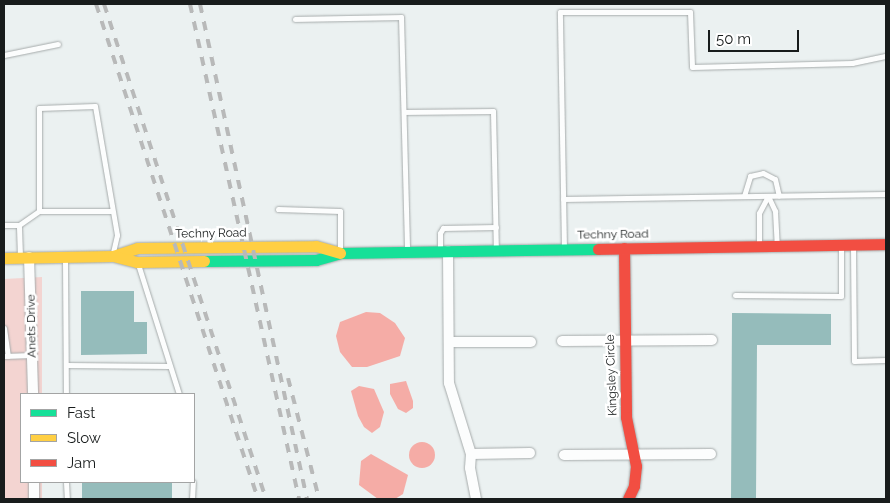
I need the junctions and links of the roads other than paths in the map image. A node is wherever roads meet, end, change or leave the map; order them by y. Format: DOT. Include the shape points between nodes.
graph roads {
  1 [pos="295,18"];
  2 [pos="58,44"];
  3 [pos="4,55"];
  4 [pos="886,56"];
  5 [pos="404,112"];
  6 [pos="886,194"];
  7 [pos="744,196"];
  8 [pos="768,196"];
  9 [pos="779,196"];
  10 [pos="563,199"];
  11 [pos="278,209"];
  12 [pos="112,211"];
  13 [pos="39,212"];
  14 [pos="4,225"];
  15 [pos="19,225"];
  16 [pos="496,227"];
  17 [pos="886,244"];
  18 [pos="847,245"];
  19 [pos="759,246"];
  20 [pos="777,246"];
  21 [pos="624,248"];
  22 [pos="564,249"];
  23 [pos="496,250"];
  24 [pos="444,251"];
  25 [pos="407,252"];
  26 [pos="340,253"];
  27 [pos="65,256"];
  28 [pos="113,256"];
  29 [pos="24,257"];
  30 [pos="4,258"];
  31 [pos="137,262"];
  32 [pos="735,295"];
  33 [pos="4,328"];
  34 [pos="624,340"];
  35 [pos="712,340"];
  36 [pos="562,341"];
  37 [pos="451,342"];
  38 [pos="531,342"];
  39 [pos="32,355"];
  40 [pos="6,356"];
  41 [pos="886,360"];
  42 [pos="66,365"];
  43 [pos="169,366"];
  44 [pos="33,393"];
  45 [pos="66,393"];
  46 [pos="179,393"];
  47 [pos="530,453"];
  48 [pos="471,454"];
  49 [pos="712,454"];
  50 [pos="564,455"];
  51 [pos="634,455"];
  52 [pos="34,483"];
  53 [pos="66,483"];
  54 [pos="192,483"];
  55 [pos="34,499"];
  56 [pos="67,499"];
  57 [pos="192,499"];
  58 [pos="476,499"];
  59 [pos="628,499"];
  1 -- 5 [label="lane" via="401,18"];
  2 -- 3 [label="lane"];
  4 -- 10 [label="lane" via="852,63 692,67 690,12 560,12"];
  5 -- 16 [label="lane" via="493,111"];
  5 -- 25 [label="lane"];
  6 -- 9 [label="lane"];
  7 -- 8 [label="lane"];
  7 -- 9 [label="lane" via="750,176 763,173 775,179"];
  7 -- 10 [label="lane"];
  8 -- 9 [label="lane"];
  8 -- 19 [label="lane" via="759,213"];
  8 -- 20 [label="lane" via="775,211"];
  10 -- 22 [label="lane"];
  11 -- 26 [label="lane" via="340,211"];
  12 -- 13 [label="lane"];
  12 -- 13 [label="lane" via="95,106 39,108"];
  12 -- 28 [label="lane" via="117,235"];
  13 -- 15 [label="lane"];
  14 -- 15 [label="lane"];
  15 -- 29 [label="lane"];
  16 -- 23 [label="lane"];
  16 -- 24 [label="lane" via="443,228 440,233"];
  17 -- 18 [label="main road, Techny Road"];
  18 -- 20 [label="main road, Techny Road"];
  18 -- 32 [label="lane" via="841,296"];
  18 -- 41 [label="lane" via="854,361"];
  19 -- 20 [label="main road, Techny Road"];
  19 -- 21 [label="main road, Techny Road"];
  21 -- 22 [label="main road, Techny Road"];
  21 -- 34 [label="main road, Kingsley Circle"];
  22 -- 23 [label="main road, Techny Road"];
  23 -- 24 [label="main road, Techny Road"];
  24 -- 25 [label="main road, Techny Road"];
  24 -- 37 [label="street"];
  25 -- 26 [label="main road, Techny Road"];
  26 -- 28 [label="main road, Techny Road" via="316,246 137,248"];
  26 -- 31 [label="main road, Techny Road" via="316,260"];
  27 -- 28 [label="main road, Techny Road"];
  27 -- 29 [label="main road, Techny Road"];
  27 -- 42 [label="lane"];
  28 -- 31 [label="main road, Techny Road"];
  29 -- 30 [label="main road, Techny Road"];
  29 -- 39 [label="street, Anets Drive"];
  31 -- 43 [label="lane"];
  33 -- 40 [label="lane"];
  34 -- 35 [label="street"];
  34 -- 36 [label="street"];
  34 -- 51 [label="main road, Kingsley Circle" via="626,417"];
  37 -- 38 [label="street"];
  37 -- 48 [label="street" via="450,384"];
  39 -- 40 [label="lane"];
  39 -- 44 [label="street, Anets Drive"];
  42 -- 43 [label="lane"];
  42 -- 45 [label="lane"];
  43 -- 46 [label="lane"];
  47 -- 48 [label="street"];
  48 -- 58 [label="street" via="470,468"];
  49 -- 51 [label="street"];
  50 -- 51 [label="street"];
  51 -- 59 [label="main road, Kingsley Circle" via="634,486"];
  52 -- 55 [label="street"];
  53 -- 56 [label="lane"];
  54 -- 57 [label="lane"];
}
